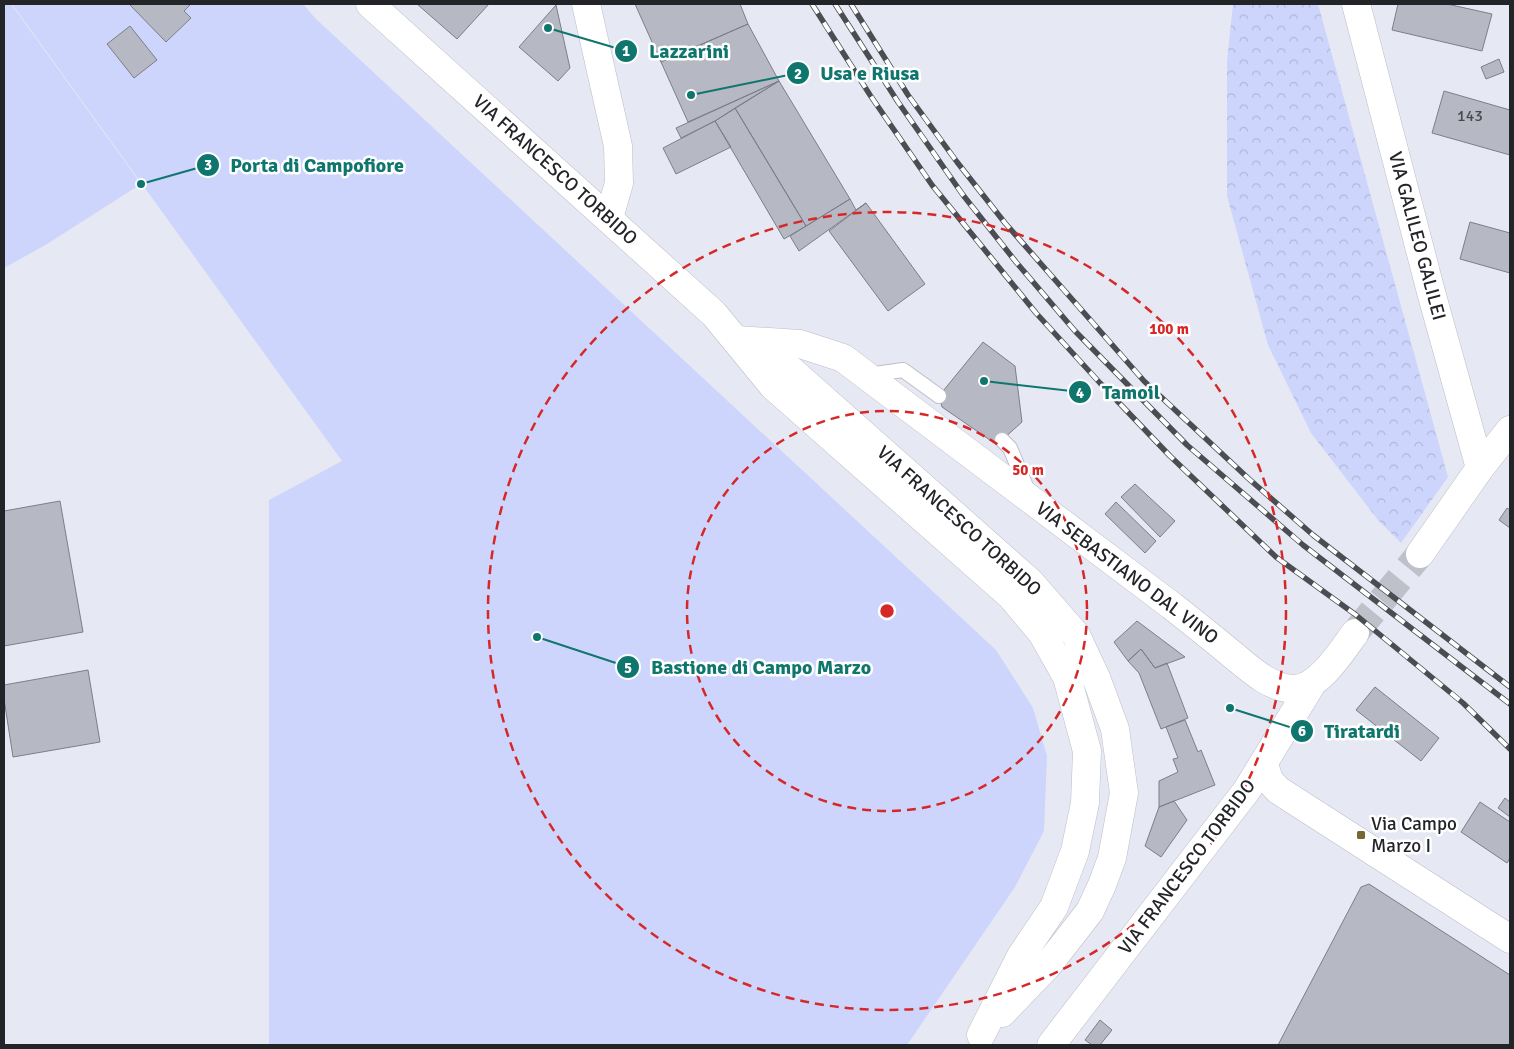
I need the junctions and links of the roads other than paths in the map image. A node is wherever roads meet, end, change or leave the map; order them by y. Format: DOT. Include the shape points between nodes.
graph roads {
  1 [pos="370,4"];
  2 [pos="586,4"];
  3 [pos="1356,4"];
  4 [pos="609,218"];
  5 [pos="736,340"];
  6 [pos="867,375"];
  7 [pos="939,396"];
  8 [pos="1510,430"];
  9 [pos="1002,440"];
  10 [pos="1480,468"];
  11 [pos="1032,501"];
  12 [pos="1420,554"];
  13 [pos="1355,633"];
  14 [pos="1313,682"];
  15 [pos="1264,764"];
  16 [pos="1510,939"];
  17 [pos="977,1040"];
  18 [pos="1051,1045"];
  1 -- 4 [label="street, VIA FRANCESCO TORBIDO"];
  2 -- 4 [label="street" via="618,146 619,183"];
  3 -- 10 [label="street, VIA GALILEO GALILEI"];
  4 -- 5 [label="street, VIA FRANCESCO TORBIDO" via="714,314"];
  5 -- 6 [label="street, VIA SEBASTIANO DAL VINO" via="800,344 843,358"];
  5 -- 17 [label="street, VIA FRANCESCO TORBIDO" via="773,386 1011,596 1042,633 1067,677 1087,751 1085,803 1076,852 1054,907 1021,956"];
  5 -- 17 [label="street, VIA FRANCESCO TORBIDO" via="785,365 1030,582 1076,635 1115,729 1124,793 1112,858 1102,885 1090,912 1048,965"];
  6 -- 7 [label="lane" via="903,370"];
  6 -- 11 [label="street, VIA SEBASTIANO DAL VINO"];
  8 -- 10 [label="street"];
  9 -- 11 [label="lane" via="1010,448"];
  10 -- 12 [label="street"];
  11 -- 14 [label="street, VIA SEBASTIANO DAL VINO" via="1175,608 1255,673 1281,687 1304,688"];
  13 -- 14 [label="street"];
  14 -- 15 [label="street, VIA FRANCESCO TORBIDO"];
  15 -- 16 [label="street" via="1269,780 1278,790"];
  15 -- 18 [label="street, VIA FRANCESCO TORBIDO"];
}
